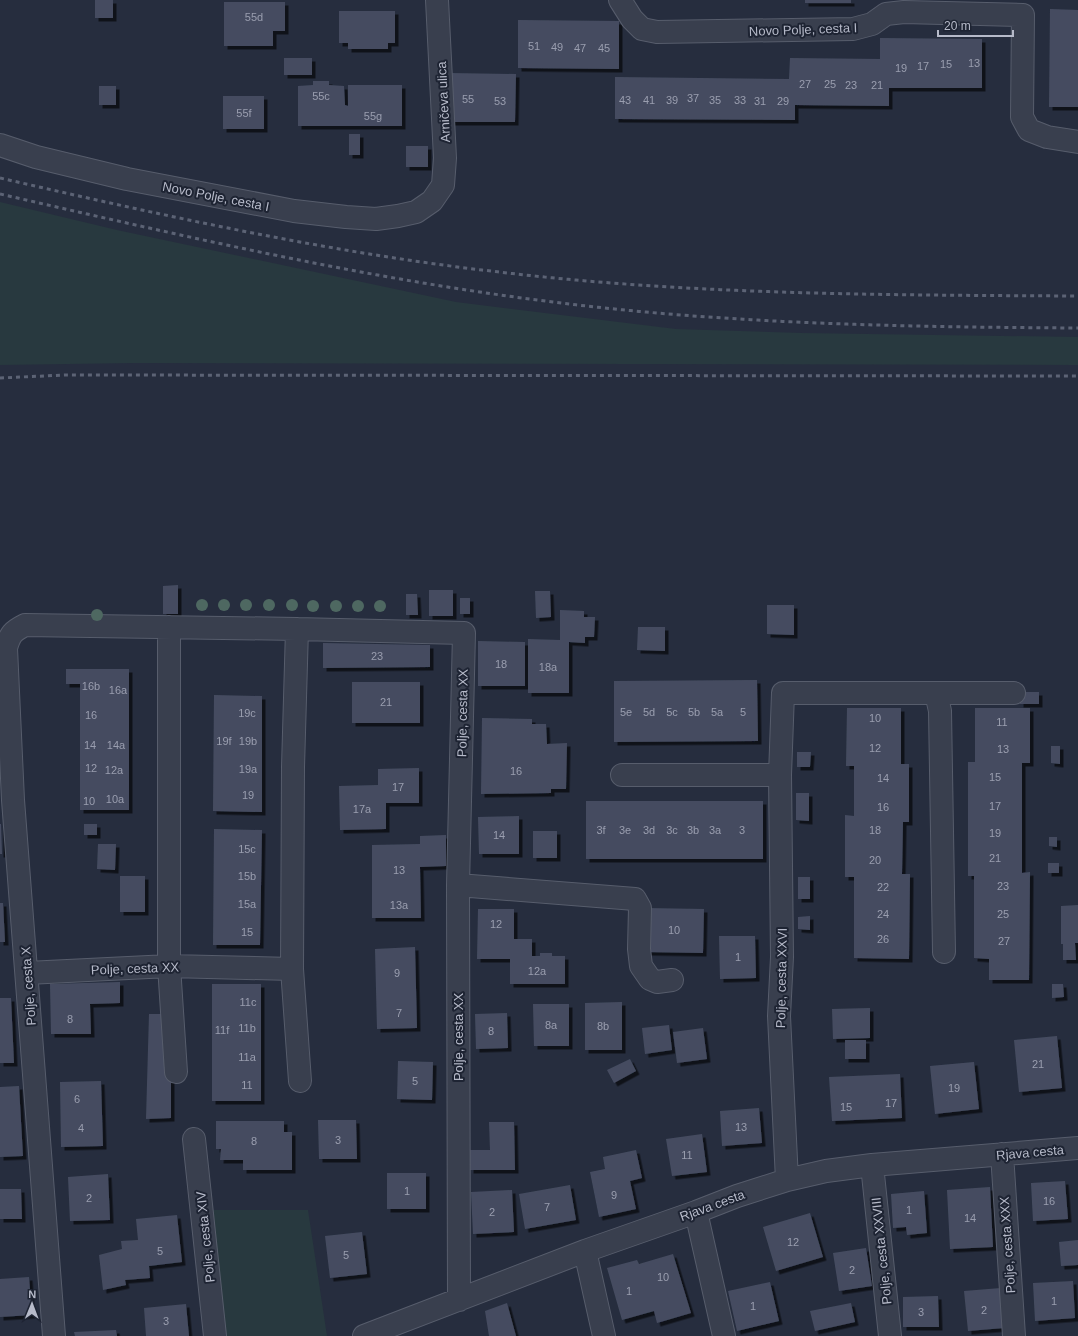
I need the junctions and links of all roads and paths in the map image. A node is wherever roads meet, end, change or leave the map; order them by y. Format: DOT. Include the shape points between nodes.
graph roads {
  1 [pos="438,0"];
  2 [pos="620,0"];
  3 [pos="1027,8"];
  4 [pos="1078,142"];
  5 [pos="0,145"];
  6 [pos="432,201"];
  7 [pos="169,627"];
  8 [pos="297,629"];
  9 [pos="936,693"];
  10 [pos="1014,693"];
  11 [pos="622,775"];
  12 [pos="780,775"];
  13 [pos="458,885"];
  14 [pos="944,952"];
  15 [pos="169,966"];
  16 [pos="292,969"];
  17 [pos="27,973"];
  18 [pos="672,980"];
  19 [pos="176,1072"];
  20 [pos="300,1081"];
  21 [pos="194,1139"];
  22 [pos="1078,1148"];
  23 [pos="1002,1154"];
  24 [pos="872,1165"];
  25 [pos="786,1180"];
  26 [pos="696,1212"];
  27 [pos="585,1251"];
  28 [pos="459,1300"];
  29 [pos="368,1335"];
  30 [pos="54,1336"];
  31 [pos="215,1336"];
  32 [pos="604,1336"];
  33 [pos="724,1336"];
  34 [pos="890,1336"];
  35 [pos="1014,1336"];
  1 -- 6 [label="street, Arničeva ulica" via="445,158 442,185"];
  2 -- 3 [label="street, Novo Polje, cesta I" via="642,29 657,32 853,29 872,24 886,14"];
  3 -- 4 [label="street, Novo Polje, cesta I" via="1021,64 1022,117 1029,130 1047,137"];
  5 -- 6 [label="street, Novo Polje, cesta I" via="36,157 127,179 294,211 376,219 416,212"];
  7 -- 8 [label="street"];
  7 -- 15 [label="street"];
  7 -- 17 [label="street, Polje, cesta X" via="25,625 10,636 6,648 13,800"];
  8 -- 13 [label="street, Polje, cesta XX" via="464,633"];
  8 -- 16 [label="street"];
  9 -- 10 [label="street, Polje, cesta XXVI"];
  9 -- 12 [label="street, Polje, cesta XXVI" via="783,692"];
  9 -- 14 [label="street" via="940,712"];
  11 -- 12 [label="street"];
  12 -- 25 [label="street, Polje, cesta XXVI" via="782,957 779,1016"];
  13 -- 18 [label="street" via="635,899 640,908 638,949 641,966 650,979 657,982"];
  13 -- 28 [label="street, Polje, cesta XX"];
  15 -- 16 [label="street, Polje, cesta XX"];
  15 -- 17 [label="street, Polje, cesta XX"];
  15 -- 19 [label="street"];
  16 -- 20 [label="street"];
  17 -- 30 [label="street, Polje, cesta X"];
  21 -- 31 [label="street, Polje, cesta XIV"];
  22 -- 23 [label="street, Rjava cesta"];
  23 -- 24 [label="street, Rjava cesta"];
  23 -- 35 [label="street, Polje, cesta XXX"];
  24 -- 25 [label="street, Rjava cesta"];
  24 -- 34 [label="street, Polje, cesta XXVIII"];
  25 -- 26 [label="street, Rjava cesta"];
  26 -- 27 [label="street, Rjava cesta"];
  26 -- 33 [label="street"];
  27 -- 28 [label="street, Rjava cesta"];
  27 -- 32 [label="street"];
  28 -- 29 [label="street, Rjava cesta"];
}
